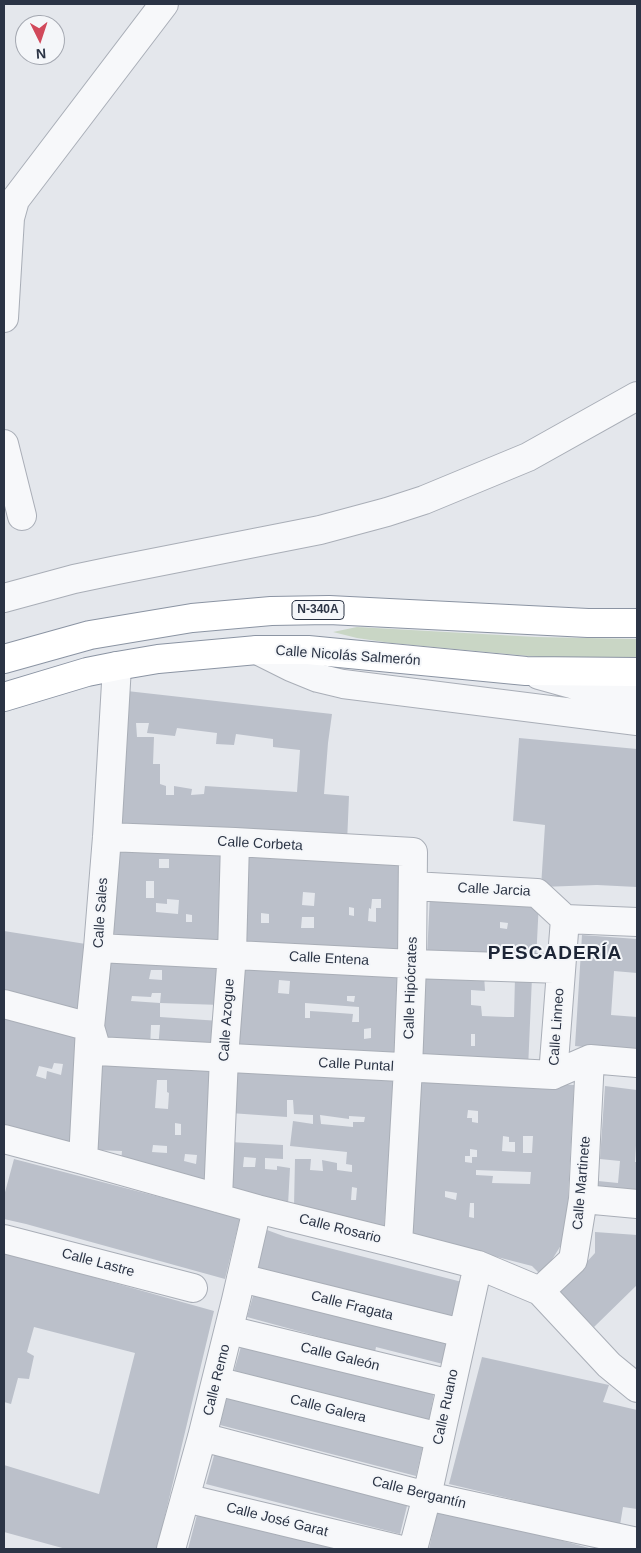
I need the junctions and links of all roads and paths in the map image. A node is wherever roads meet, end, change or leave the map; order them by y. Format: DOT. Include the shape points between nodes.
graph roads {
  1 [pos="164,4"];
  2 [pos="4,318"];
  3 [pos="637,396"];
  4 [pos="4,444"];
  5 [pos="22,516"];
  6 [pos="4,598"];
  7 [pos="637,623"];
  8 [pos="256,650"];
  9 [pos="4,659"];
  10 [pos="117,666"];
  11 [pos="526,671"];
  12 [pos="637,672"];
  13 [pos="637,694"];
  14 [pos="4,697"];
  15 [pos="637,721"];
  16 [pos="107,837"];
  17 [pos="235,842"];
  18 [pos="413,852"];
  19 [pos="413,886"];
  20 [pos="565,919"];
  21 [pos="637,922"];
  22 [pos="98,948"];
  23 [pos="232,954"];
  24 [pos="412,964"];
  25 [pos="561,969"];
  26 [pos="4,1004"];
  27 [pos="90,1027"];
  28 [pos="224,1057"];
  29 [pos="590,1059"];
  30 [pos="637,1063"];
  31 [pos="408,1068"];
  32 [pos="553,1076"];
  33 [pos="5,1143"];
  34 [pos="83,1160"];
  35 [pos="218,1198"];
  36 [pos="584,1199"];
  37 [pos="637,1204"];
  38 [pos="257,1209"];
  39 [pos="4,1239"];
  40 [pos="398,1244"];
  41 [pos="478,1265"];
  42 [pos="241,1278"];
  43 [pos="193,1288"];
  44 [pos="540,1291"];
  45 [pos="229,1330"];
  46 [pos="462,1333"];
  47 [pos="216,1381"];
  48 [pos="452,1384"];
  49 [pos="637,1388"];
  50 [pos="202,1437"];
  51 [pos="440,1437"];
  52 [pos="427,1496"];
  53 [pos="185,1498"];
  54 [pos="637,1542"];
  55 [pos="171,1549"];
  56 [pos="398,1549"];
  57 [pos="414,1549"];
  1 -- 2 [label="street" via="14,200"];
  3 -- 6 [label="street" via="528,457 406,506 320,530 66,581"];
  4 -- 5 [label="street"];
  7 -- 9 [label="highway, N-340A" via="329,610 271,611 214,615 90,635"];
  8 -- 10 [label="highway, Calle Nicolás Salmerón"];
  8 -- 11 [label="highway, Calle Nicolás Salmerón" via="308,650"];
  8 -- 15 [label="street" via="318,678 342,684"];
  10 -- 14 [label="highway, Calle Nicolás Salmerón"];
  10 -- 16 [label="street, Calle Sales"];
  11 -- 12 [label="highway, Calle Nicolás Salmerón"];
  11 -- 13 [label="street" via="593,690"];
  16 -- 17 [label="street, Calle Corbeta"];
  16 -- 22 [label="street, Calle Sales"];
  17 -- 18 [label="street, Calle Corbeta"];
  17 -- 23 [label="street, Calle Azogue"];
  18 -- 19 [label="street, Calle Hipócrates"];
  19 -- 20 [label="street, Calle Jarcia" via="537,893"];
  19 -- 24 [label="street, Calle Hipócrates"];
  20 -- 21 [label="street"];
  20 -- 25 [label="street, Calle Linneo"];
  22 -- 23 [label="street, Calle Entena"];
  22 -- 27 [label="street, Calle Sales"];
  23 -- 24 [label="street, Calle Entena"];
  23 -- 28 [label="street, Calle Azogue"];
  24 -- 25 [label="street, Calle Entena"];
  24 -- 31 [label="street, Calle Hipócrates"];
  25 -- 32 [label="street, Calle Linneo"];
  26 -- 27 [label="street"];
  27 -- 28 [label="street, Calle Puntal" via="97,1051"];
  27 -- 34 [label="street, Calle Sales"];
  28 -- 31 [label="street, Calle Puntal"];
  28 -- 35 [label="street, Calle Azogue"];
  29 -- 30 [label="street, Calle Puntal"];
  29 -- 32 [label="street, Calle Puntal"];
  29 -- 36 [label="street, Calle Martinete"];
  31 -- 32 [label="street, Calle Puntal"];
  31 -- 40 [label="street, Calle Hipócrates"];
  33 -- 34 [label="street, Calle Rosario"];
  34 -- 35 [label="street, Calle Rosario"];
  35 -- 38 [label="street, Calle Rosario"];
  36 -- 37 [label="street"];
  36 -- 44 [label="street, Calle Martinete" via="573,1260"];
  38 -- 40 [label="street, Calle Rosario"];
  38 -- 42 [label="street, Calle Remo"];
  39 -- 43 [label="street, Calle Lastre"];
  40 -- 41 [label="street, Calle Rosario"];
  41 -- 44 [label="street, Calle Rosario"];
  41 -- 46 [label="street, Calle Ruano"];
  42 -- 45 [label="street, Calle Remo"];
  42 -- 46 [label="street, Calle Fragata"];
  44 -- 49 [label="street, Calle Rosario" via="609,1365"];
  45 -- 47 [label="street, Calle Remo"];
  45 -- 48 [label="street, Calle Galeón"];
  46 -- 48 [label="street, Calle Ruano"];
  47 -- 50 [label="street, Calle Remo"];
  47 -- 51 [label="street, Calle Galera"];
  48 -- 51 [label="street, Calle Ruano"];
  50 -- 52 [label="street, Calle Bergantín"];
  50 -- 53 [label="street, Calle Remo"];
  51 -- 52 [label="street, Calle Ruano"];
  52 -- 54 [label="street, Calle Bergantín"];
  52 -- 57 [label="street, Calle Ruano"];
  53 -- 55 [label="street, Calle Remo"];
  53 -- 56 [label="street, Calle José Garat"];
}
